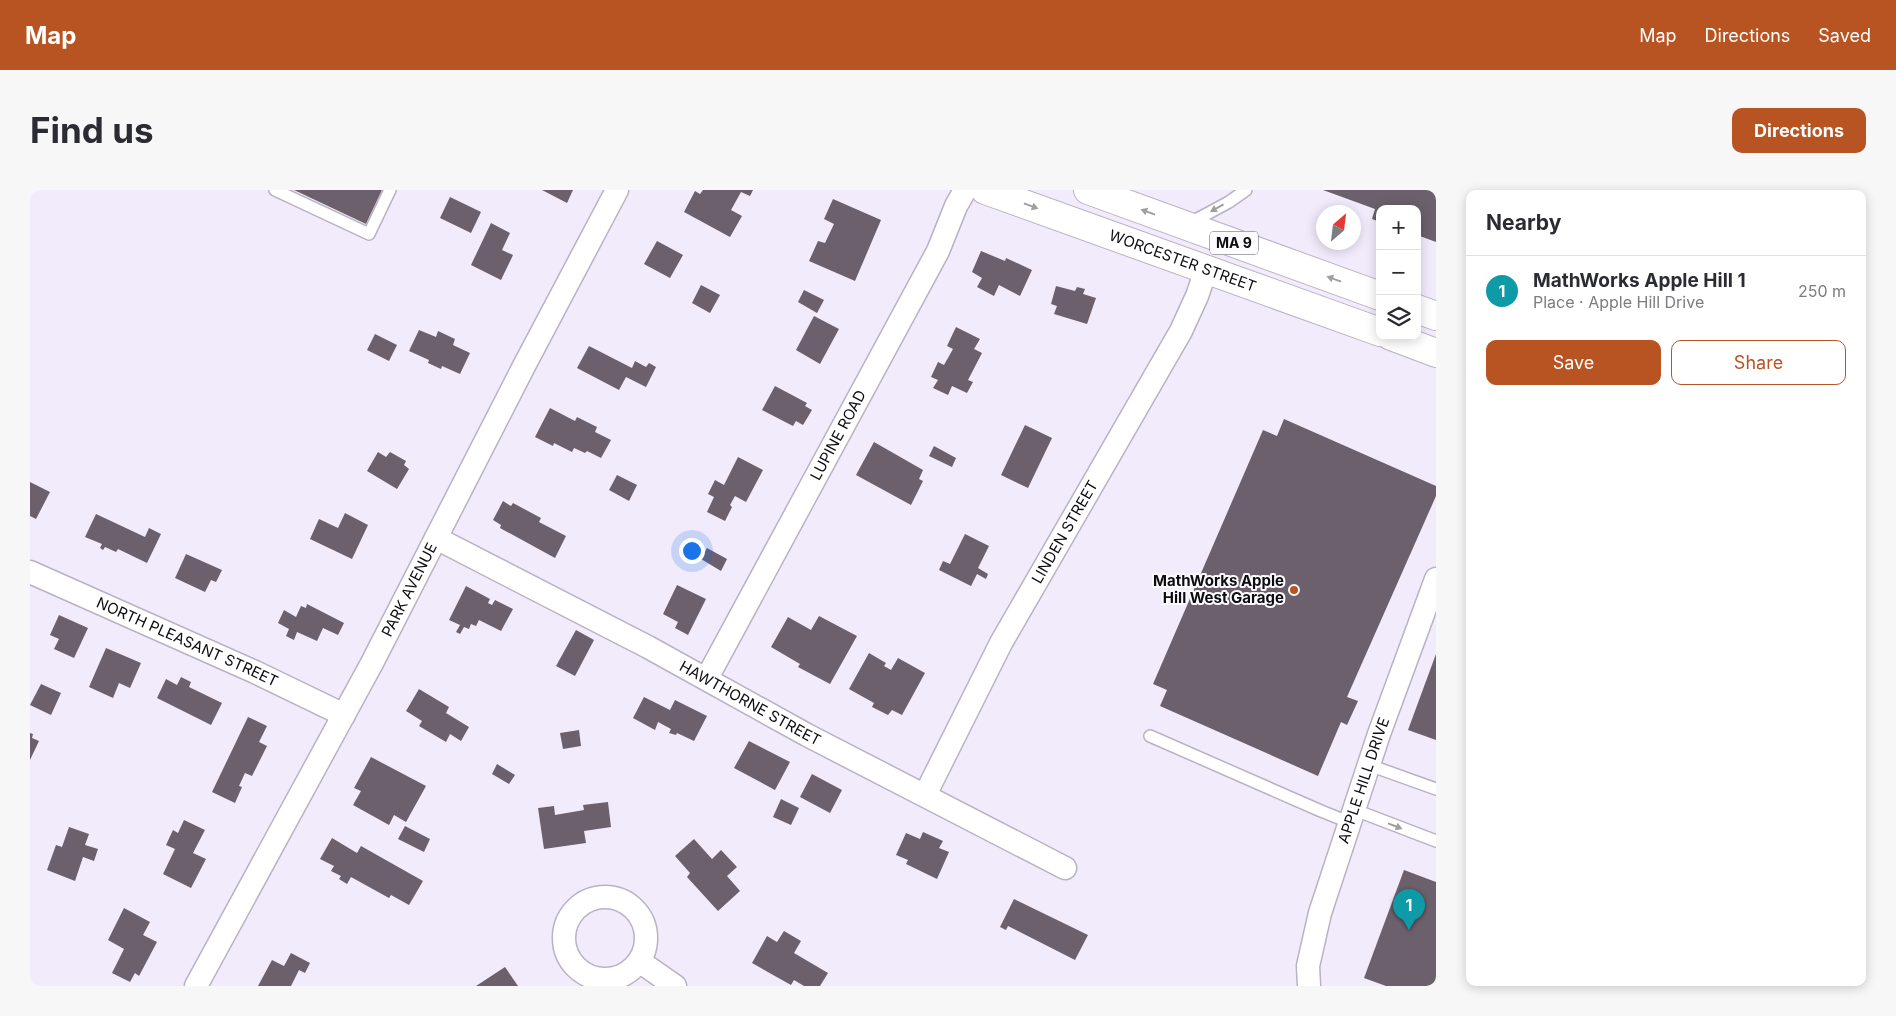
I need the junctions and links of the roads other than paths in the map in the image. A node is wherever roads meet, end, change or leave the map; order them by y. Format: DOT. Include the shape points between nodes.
graph roads {
  1 [pos="275,190"];
  2 [pos="390,190"];
  3 [pos="617,190"];
  4 [pos="965,190"];
  5 [pos="985,190"];
  6 [pos="1088,190"];
  7 [pos="1246,190"];
  8 [pos="1186,225"];
  9 [pos="1206,270"];
  10 [pos="1377,295"];
  11 [pos="1421,310"];
  12 [pos="1436,316"];
  13 [pos="1376,331"];
  14 [pos="1401,340"];
  15 [pos="1436,353"];
  16 [pos="436,538"];
  17 [pos="30,572"];
  18 [pos="1436,579"];
  19 [pos="707,678"];
  20 [pos="344,715"];
  21 [pos="1150,736"];
  22 [pos="1369,765"];
  23 [pos="1436,790"];
  24 [pos="925,795"];
  25 [pos="1353,816"];
  26 [pos="1436,841"];
  27 [pos="1064,868"];
  28 [pos="639,962"];
  29 [pos="196,986"];
  30 [pos="675,986"];
  31 [pos="1309,986"];
  1 -- 2 [label="lane" via="369,234"];
  3 -- 16 [label="street, PARK AVENUE"];
  4 -- 19 [label="street, LUPINE ROAD" via="938,252"];
  5 -- 9 [label="highway, WORCESTER STREET / MA 9, one-way"];
  8 -- 6 [label="highway, MA 9, one-way"];
  7 -- 8 [label="lane, one-way"];
  10 -- 8 [label="highway, MA 9, one-way"];
  9 -- 13 [label="highway, WORCESTER STREET / MA 9"];
  9 -- 24 [label="street, LINDEN STREET" via="1181,331 1001,643"];
  11 -- 12 [label="highway"];
  14 -- 15 [label="highway"];
  16 -- 19 [label="street, HAWTHORNE STREET"];
  16 -- 20 [label="street, PARK AVENUE"];
  17 -- 20 [label="street, NORTH PLEASANT STREET" via="256,672"];
  18 -- 22 [label="street, APPLE HILL DRIVE"];
  19 -- 24 [label="street, HAWTHORNE STREET" via="807,735"];
  20 -- 29 [label="street, PARK AVENUE"];
  21 -- 25 [label="lane" via="1321,811"];
  22 -- 23 [label="lane"];
  22 -- 25 [label="street, APPLE HILL DRIVE"];
  24 -- 27 [label="street, HAWTHORNE STREET"];
  25 -- 26 [label="lane, one-way"];
  25 -- 31 [label="street, APPLE HILL DRIVE" via="1320,913 1308,966"];
  28 -- 30 [label="street"];
}
